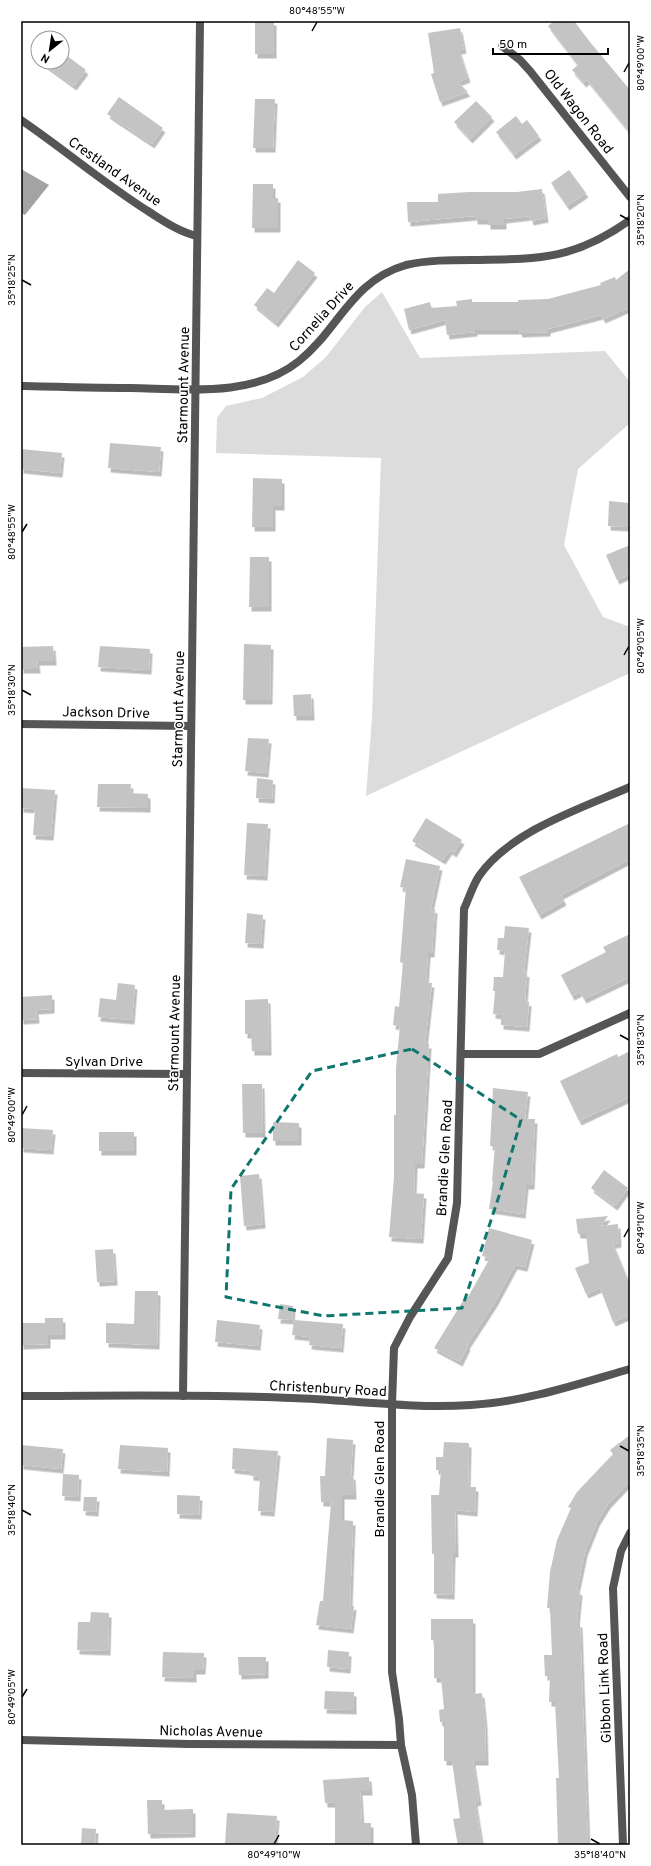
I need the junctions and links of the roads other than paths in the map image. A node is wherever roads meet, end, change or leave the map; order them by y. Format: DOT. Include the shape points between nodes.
graph roads {
  1 [pos="200,21"];
  2 [pos="502,46"];
  3 [pos="21,120"];
  4 [pos="630,197"];
  5 [pos="630,220"];
  6 [pos="197,236"];
  7 [pos="21,386"];
  8 [pos="196,389"];
  9 [pos="21,724"];
  10 [pos="191,726"];
  11 [pos="630,787"];
  12 [pos="630,1013"];
  13 [pos="461,1054"];
  14 [pos="21,1073"];
  15 [pos="186,1074"];
  16 [pos="630,1370"];
  17 [pos="21,1396"];
  18 [pos="183,1396"];
  19 [pos="392,1404"];
  20 [pos="630,1533"];
  21 [pos="21,1740"];
  22 [pos="401,1745"];
  23 [pos="416,1845"];
  24 [pos="623,1845"];
  1 -- 6 [label="street, Starmount Avenue"];
  2 -- 4 [label="street, Old Wagon Road" via="530,71"];
  3 -- 6 [label="street, Crestland Avenue" via="128,199 168,224"];
  5 -- 8 [label="street, Cornelia Drive" via="597,241 557,255 523,259 450,260 408,265 392,270 356,294 312,349 279,373 257,382 229,388"];
  6 -- 8 [label="street, Starmount Avenue"];
  7 -- 8 [label="street, Cornelia Drive"];
  8 -- 10 [label="street, Starmount Avenue"];
  9 -- 10 [label="street, Jackson Drive"];
  10 -- 15 [label="street, Starmount Avenue"];
  11 -- 13 [label="street, Brandie Glen Road" via="533,830 500,852 479,876 464,909"];
  12 -- 13 [label="street" via="539,1054"];
  13 -- 19 [label="street, Brandie Glen Road" via="457,1203 448,1258 410,1317 394,1348"];
  14 -- 15 [label="street, Sylvan Drive"];
  15 -- 18 [label="street, Starmount Avenue"];
  16 -- 19 [label="street, Christenbury Road" via="547,1393 502,1402 470,1406"];
  17 -- 18 [label="street, Christenbury Road"];
  18 -- 19 [label="street, Christenbury Road" via="292,1398"];
  19 -- 22 [label="street, Brandie Glen Road" via="392,1672"];
  20 -- 24 [label="street, Gibbon Link Road" via="621,1551 613,1588"];
  21 -- 22 [label="street, Nicholas Avenue"];
  22 -- 23 [label="street, Brandie Glen Road" via="412,1795"];
}
